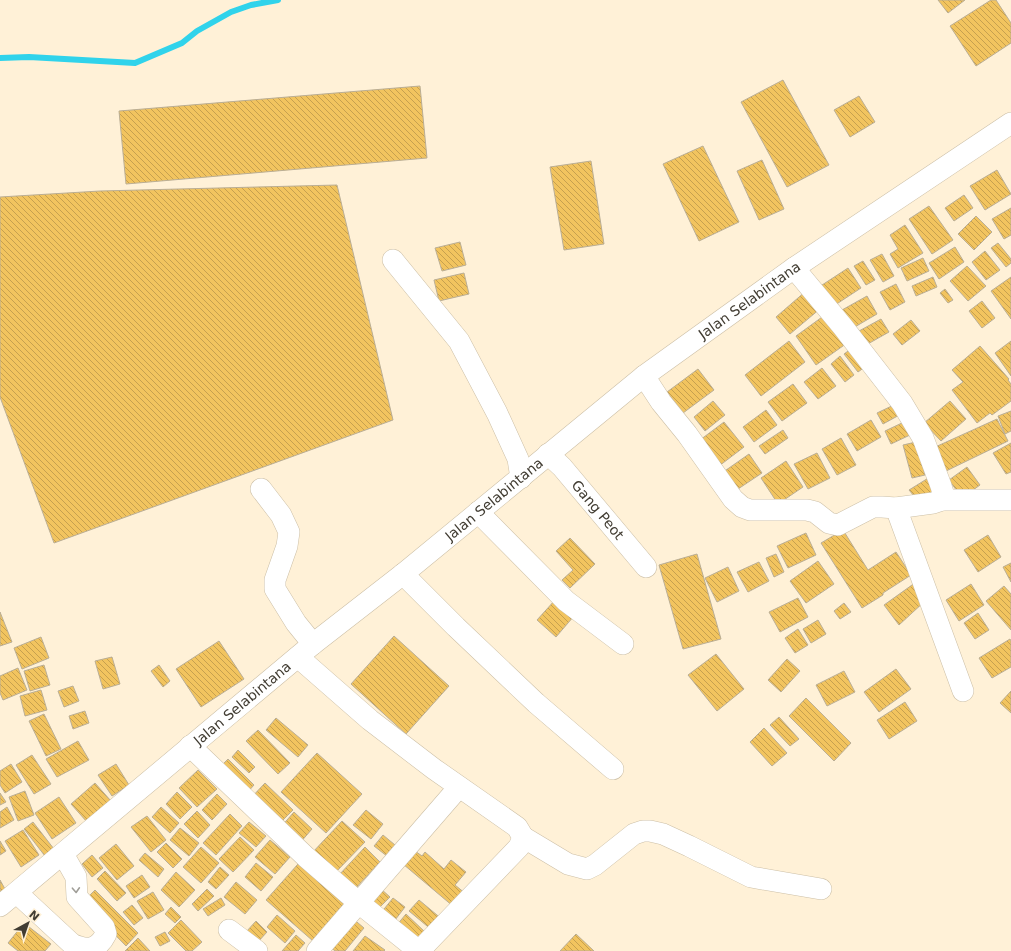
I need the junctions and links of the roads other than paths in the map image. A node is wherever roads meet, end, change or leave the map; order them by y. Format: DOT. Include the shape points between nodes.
graph roads {
  1 [pos="1011,123"];
  2 [pos="394,260"];
  3 [pos="794,268"];
  4 [pos="644,376"];
  5 [pos="548,454"];
  6 [pos="521,478"];
  7 [pos="261,489"];
  8 [pos="942,500"];
  9 [pos="1011,500"];
  10 [pos="896,508"];
  11 [pos="478,512"];
  12 [pos="646,567"];
  13 [pos="403,574"];
  14 [pos="623,644"];
  15 [pos="305,650"];
  16 [pos="963,691"];
  17 [pos="190,746"];
  18 [pos="613,769"];
  19 [pos="459,787"];
  20 [pos="523,837"];
  21 [pos="63,854"];
  22 [pos="821,889"];
  23 [pos="17,893"];
  24 [pos="359,903"];
  25 [pos="0,906"];
  26 [pos="229,930"];
  27 [pos="257,951"];
  28 [pos="317,951"];
  1 -- 3 [label="street, Jalan Selabintana"];
  2 -- 6 [label="street" via="460,341 518,459"];
  3 -- 4 [label="street, Jalan Selabintana"];
  3 -- 8 [label="street" via="843,326 902,403 923,438 941,486"];
  4 -- 5 [label="street, Jalan Selabintana"];
  4 -- 10 [label="street" via="732,499 742,507 750,510 807,510 815,512 829,523 838,525 873,507"];
  5 -- 6 [label="street, Jalan Selabintana"];
  5 -- 12 [label="street, Gang Peot" via="562,467"];
  6 -- 11 [label="street, Jalan Selabintana"];
  7 -- 15 [label="street" via="281,514 289,532 275,580 275,589 296,623"];
  8 -- 9 [label="street"];
  8 -- 10 [label="street"];
  10 -- 16 [label="street"];
  11 -- 13 [label="street, Jalan Selabintana"];
  11 -- 14 [label="street" via="566,601"];
  13 -- 15 [label="street, Jalan Selabintana"];
  13 -- 18 [label="street" via="536,703"];
  15 -- 17 [label="street, Jalan Selabintana"];
  15 -- 19 [label="street" via="370,720"];
  17 -- 21 [label="street, Jalan Selabintana"];
  17 -- 24 [label="street" via="306,857"];
  19 -- 20 [label="street" via="517,827"];
  19 -- 24 [label="street"];
  20 -- 22 [label="street" via="568,864 587,869 634,834 650,831 664,834 751,877"];
  20 -- 24 [label="street" via="519,847 420,949 415,948"];
  21 -- 23 [label="street, Jalan Selabintana"];
  21 -- 23 [label="street, one-way" via="76,877 77,897 104,927 104,940 90,948 72,944"];
  23 -- 25 [label="street, Jalan Selabintana"];
  24 -- 28 [label="street"];
  26 -- 27 [label="street"];
}
